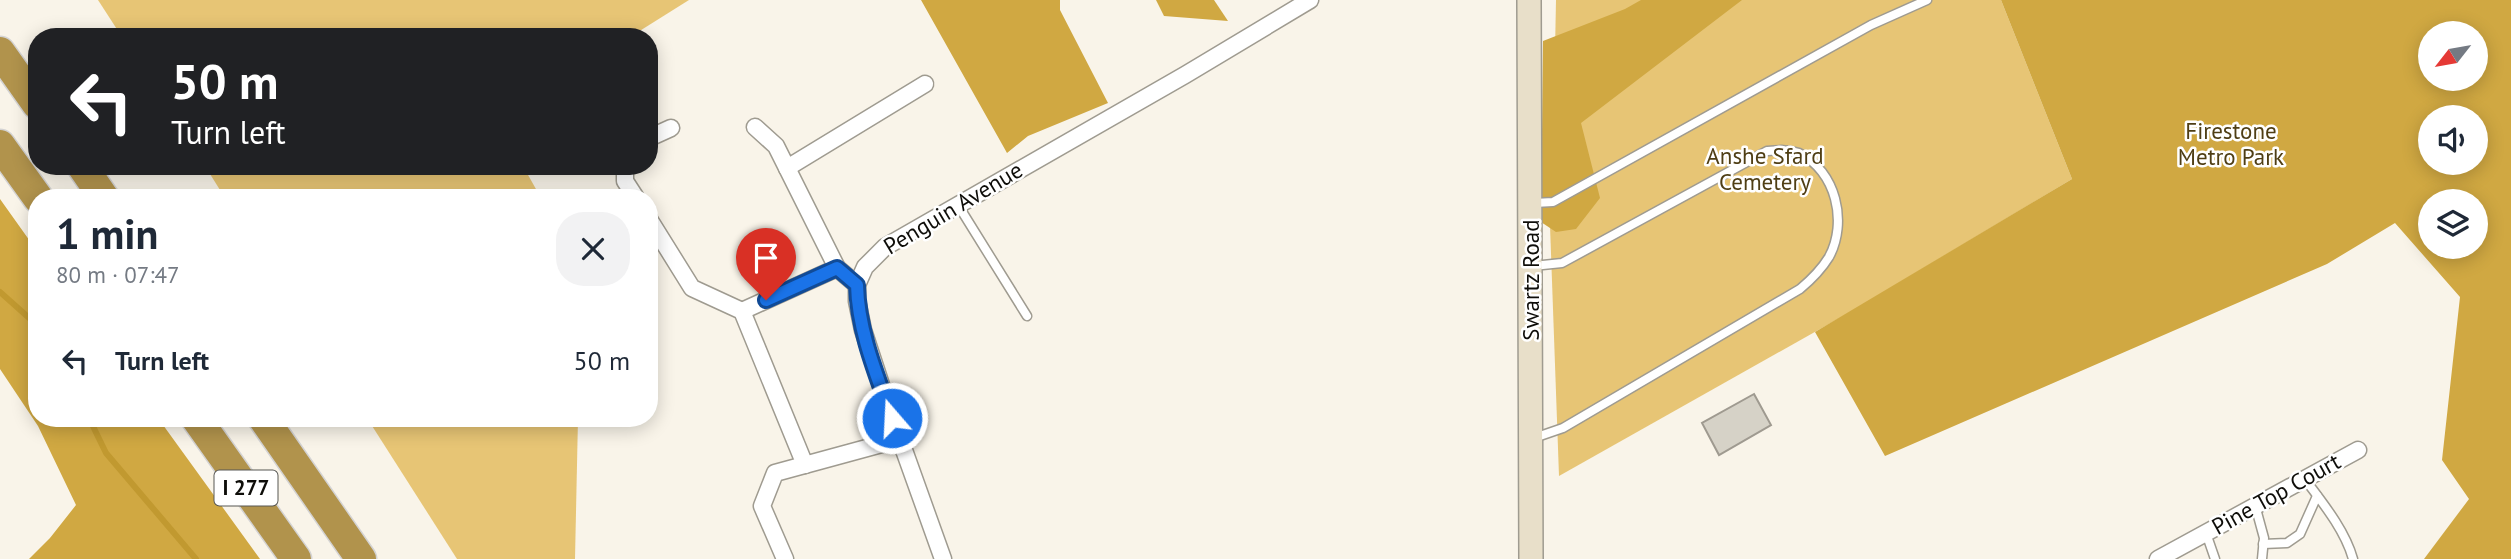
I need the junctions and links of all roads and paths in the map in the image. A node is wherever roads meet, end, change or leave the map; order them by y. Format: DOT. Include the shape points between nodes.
graph roads {
  1 [pos="1310,0"];
  2 [pos="1529,0"];
  3 [pos="1927,0"];
  4 [pos="0,52"];
  5 [pos="925,84"];
  6 [pos="28,91"];
  7 [pos="755,127"];
  8 [pos="671,128"];
  9 [pos="658,134"];
  10 [pos="0,145"];
  11 [pos="787,168"];
  12 [pos="32,189"];
  13 [pos="1531,204"];
  14 [pos="958,205"];
  15 [pos="658,233"];
  16 [pos="1531,266"];
  17 [pos="837,268"];
  18 [pos="857,285"];
  19 [pos="743,311"];
  20 [pos="1027,316"];
  21 [pos="202,427"];
  22 [pos="269,427"];
  23 [pos="900,439"];
  24 [pos="1531,439"];
  25 [pos="2358,450"];
  26 [pos="805,465"];
  27 [pos="2304,478"];
  28 [pos="2317,496"];
  29 [pos="2255,505"];
  30 [pos="2206,533"];
  31 [pos="2263,544"];
  32 [pos="296,559"];
  33 [pos="361,559"];
  34 [pos="785,559"];
  35 [pos="943,559"];
  36 [pos="1531,559"];
  37 [pos="2158,559"];
  38 [pos="2215,559"];
  39 [pos="2262,559"];
  40 [pos="2353,559"];
  1 -- 14 [label="street, Penguin Avenue"];
  2 -- 13 [label="street, Swartz Road"];
  3 -- 13 [label="lane" via="1871,25 1553,202"];
  4 -- 6 [label="highway"];
  5 -- 11 [label="street"];
  7 -- 11 [label="street" via="776,146"];
  8 -- 9 [label="street"];
  10 -- 12 [label="highway"];
  11 -- 17 [label="street"];
  13 -- 16 [label="street, Swartz Road"];
  14 -- 18 [label="street, Penguin Avenue" via="874,256"];
  14 -- 20 [label="lane"];
  15 -- 19 [label="street" via="692,288"];
  16 -- 24 [label="street, Swartz Road"];
  16 -- 24 [label="lane" via="1562,263 1767,151 1799,153 1819,169 1834,192 1838,210 1830,255 1800,289 1563,428"];
  17 -- 18 [label="street"];
  17 -- 19 [label="street"];
  18 -- 23 [label="street" via="863,330"];
  19 -- 26 [label="street"];
  21 -- 32 [label="highway, I 277"];
  22 -- 33 [label="highway, I 277"];
  23 -- 26 [label="street"];
  23 -- 35 [label="street"];
  24 -- 36 [label="street, Swartz Road"];
  25 -- 27 [label="street, Pine Top Court"];
  26 -- 34 [label="street" via="775,474 762,506"];
  27 -- 28 [label="lane"];
  27 -- 29 [label="street, Pine Top Court"];
  28 -- 31 [label="lane" via="2300,534 2287,543"];
  28 -- 40 [label="lane"];
  29 -- 30 [label="street, Pine Top Court"];
  29 -- 31 [label="lane"];
  30 -- 37 [label="street, Pine Top Court"];
  30 -- 38 [label="lane"];
  31 -- 39 [label="lane"];
}
